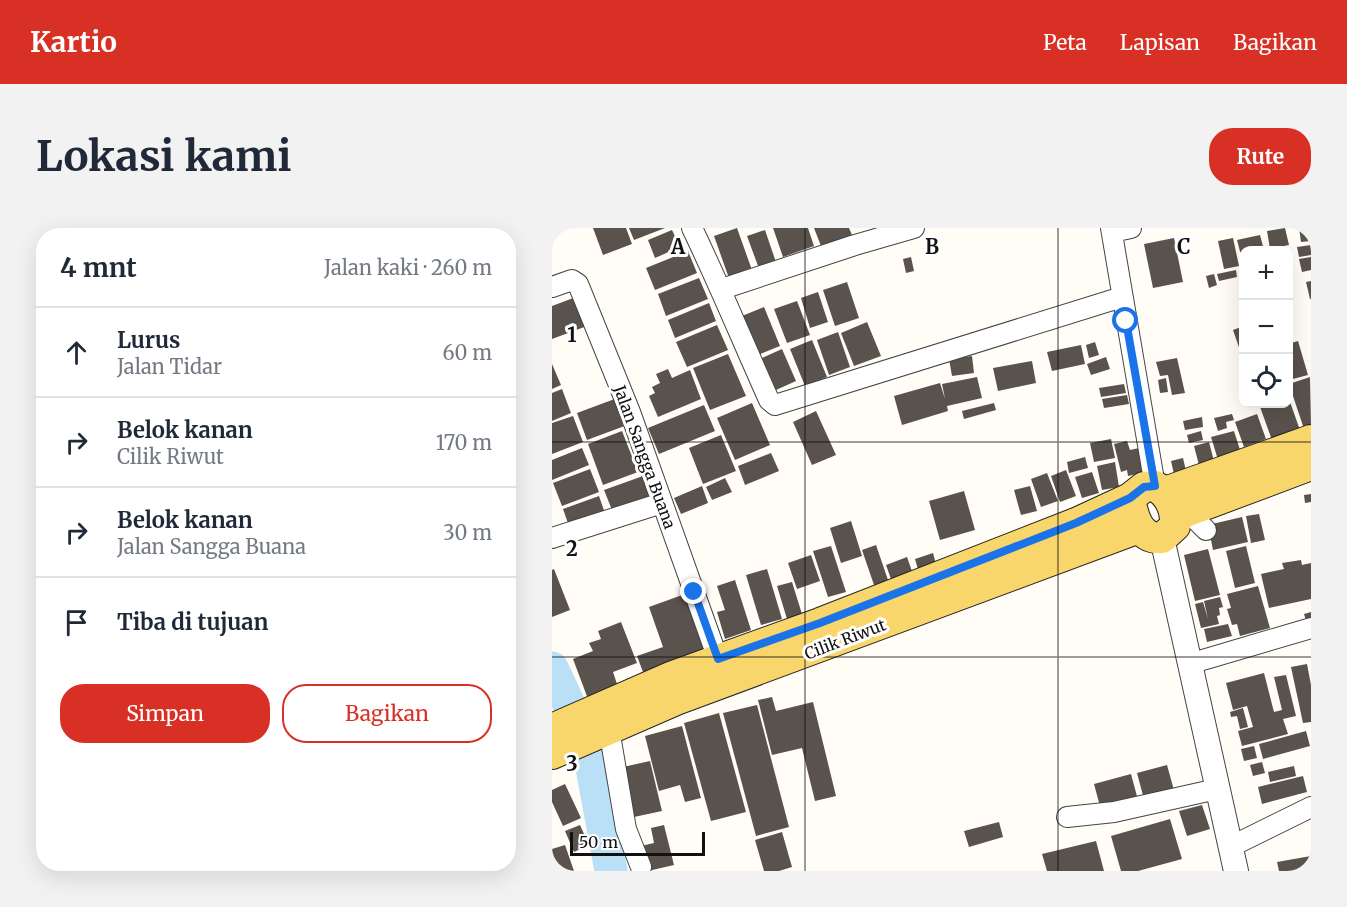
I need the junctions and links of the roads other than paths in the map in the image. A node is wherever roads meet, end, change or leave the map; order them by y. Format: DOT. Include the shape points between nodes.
graph roads {
  1 [pos="692,228"];
  2 [pos="914,228"];
  3 [pos="1131,228"];
  4 [pos="1111,230"];
  5 [pos="864,235"];
  6 [pos="552,287"];
  7 [pos="722,290"];
  8 [pos="1122,297"];
  9 [pos="1311,440"];
  10 [pos="1311,465"];
  11 [pos="662,503"];
  12 [pos="1165,512"];
  13 [pos="553,536"];
  14 [pos="1311,628"];
  15 [pos="782,649"];
  16 [pos="718,659"];
  17 [pos="1189,664"];
  18 [pos="599,725"];
  19 [pos="553,745"];
  20 [pos="1217,789"];
  21 [pos="1311,807"];
  22 [pos="1066,817"];
  23 [pos="1230,846"];
  24 [pos="641,867"];
  25 [pos="1236,871"];
  1 -- 7 [label="street"];
  2 -- 5 [label="street"];
  3 -- 4 [label="street"];
  4 -- 8 [label="street"];
  5 -- 7 [label="street"];
  6 -- 11 [label="street, Jalan Sangga Buana" via="572,280 578,284"];
  7 -- 8 [label="street" via="769,400 775,405"];
  8 -- 12 [label="street"];
  9 -- 12 [label="main road"];
  10 -- 12 [label="main road"];
  11 -- 13 [label="street"];
  11 -- 16 [label="street, Jalan Sangga Buana"];
  12 -- 15 [label="main road, Cilik Riwut"];
  12 -- 17 [label="street"];
  14 -- 17 [label="street"];
  15 -- 16 [label="main road, Cilik Riwut"];
  15 -- 18 [label="main road, Cilik Riwut" via="676,700"];
  16 -- 18 [label="main road, Cilik Riwut" via="674,676"];
  17 -- 20 [label="street"];
  18 -- 19 [label="main road, Cilik Riwut"];
  18 -- 24 [label="street" via="626,829"];
  20 -- 22 [label="street" via="1114,813"];
  20 -- 23 [label="street"];
  21 -- 23 [label="street"];
  23 -- 25 [label="street"];
}
